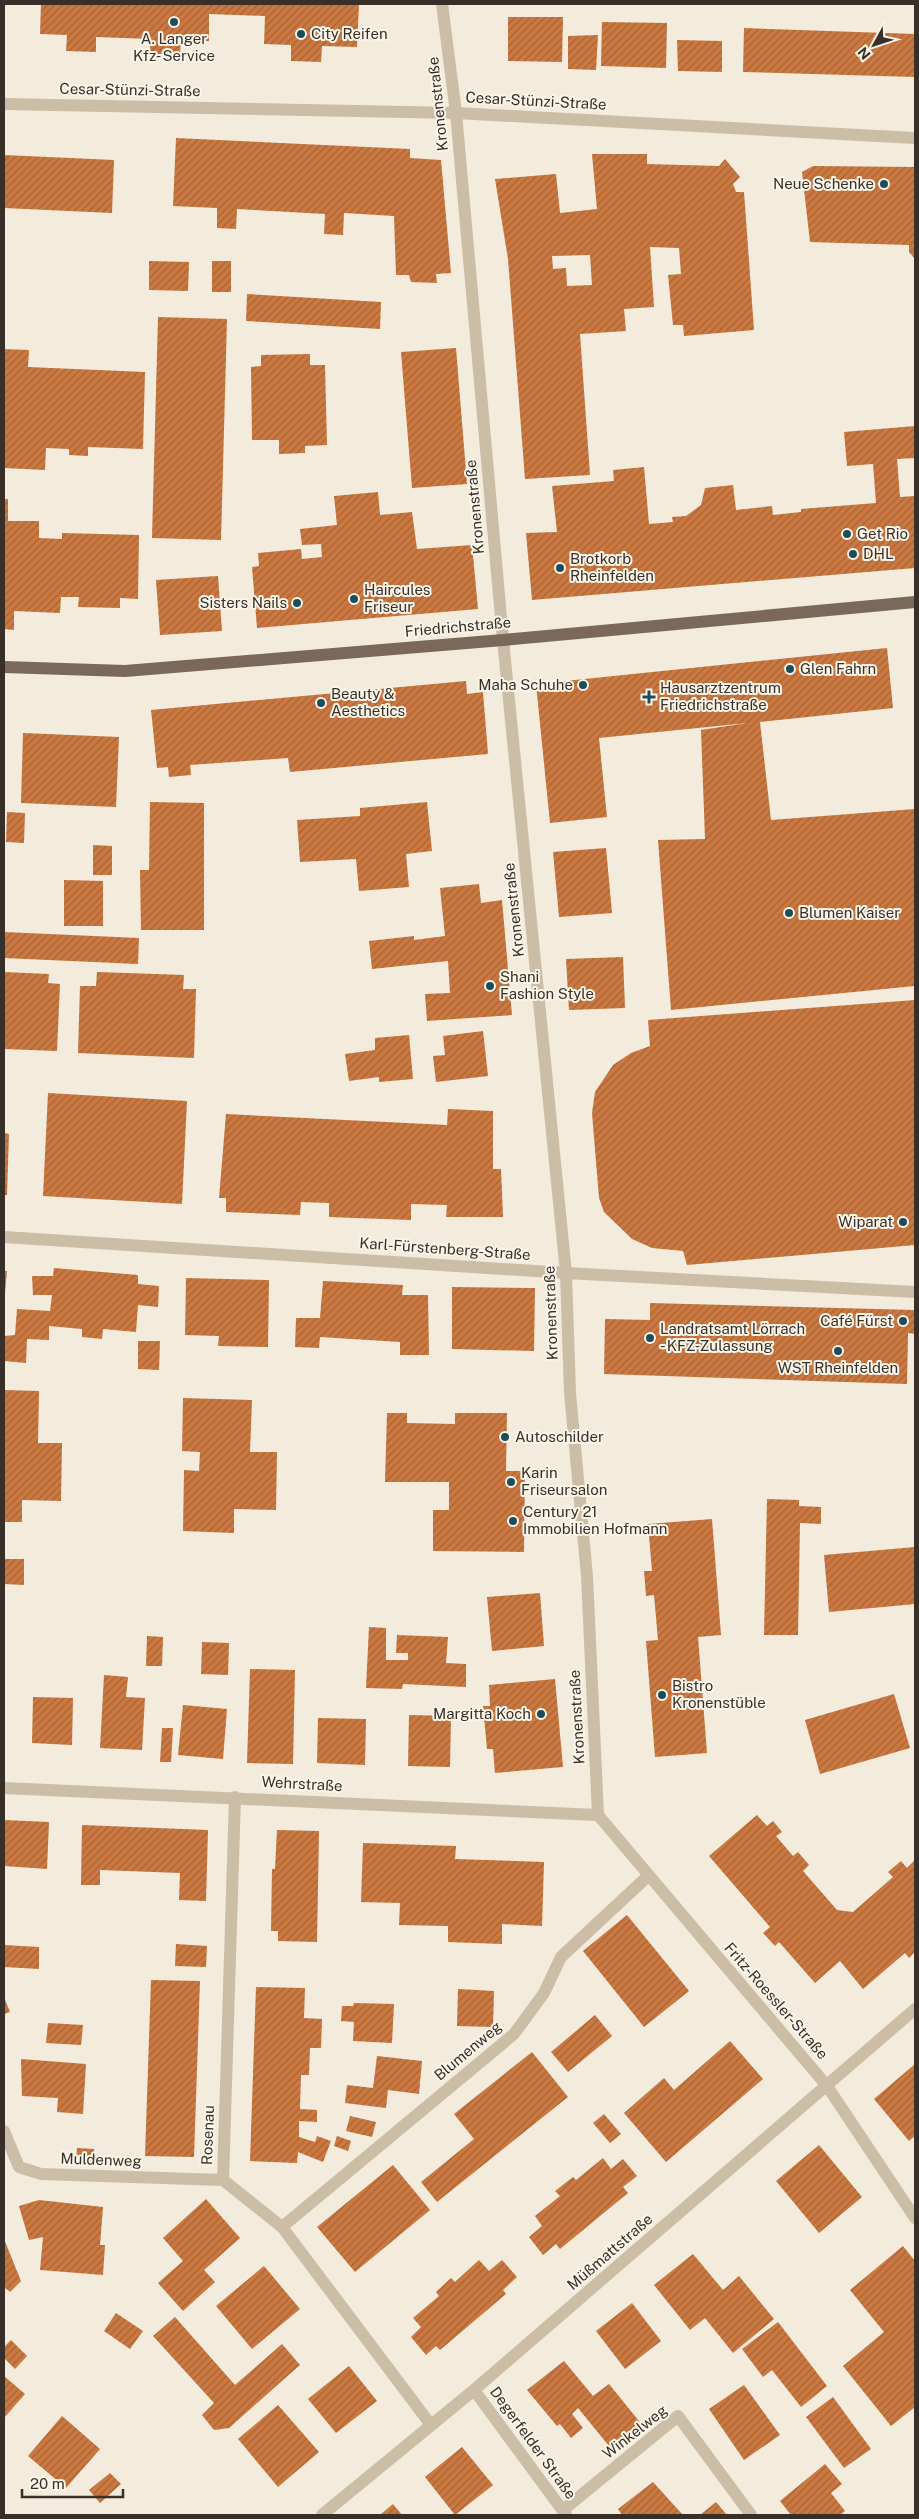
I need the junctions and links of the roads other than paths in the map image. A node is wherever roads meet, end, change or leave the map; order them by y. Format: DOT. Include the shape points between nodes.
graph roads {
  1 [pos="442,4"];
  2 [pos="4,104"];
  3 [pos="456,113"];
  4 [pos="915,138"];
  5 [pos="915,602"];
  6 [pos="503,640"];
  7 [pos="4,667"];
  8 [pos="4,1237"];
  9 [pos="566,1273"];
  10 [pos="915,1292"];
  11 [pos="4,1788"];
  12 [pos="235,1797"];
  13 [pos="598,1815"];
  14 [pos="648,1876"];
  15 [pos="915,2009"];
  16 [pos="827,2086"];
  17 [pos="4,2131"];
  18 [pos="223,2180"];
  19 [pos="915,2218"];
  20 [pos="282,2227"];
  21 [pos="474,2390"];
  22 [pos="431,2425"];
  23 [pos="565,2513"];
  24 [pos="322,2515"];
  25 [pos="751,2515"];
  1 -- 3 [label="street, Kronenstraße"];
  2 -- 3 [label="street, Cesar-Stünzi-Straße"];
  3 -- 4 [label="street, Cesar-Stünzi-Straße"];
  3 -- 6 [label="street, Kronenstraße"];
  5 -- 6 [label="main road, Friedrichstraße"];
  6 -- 7 [label="main road, Friedrichstraße" via="125,671"];
  6 -- 9 [label="street, Kronenstraße"];
  8 -- 9 [label="street, Karl-Fürstenberg-Straße"];
  9 -- 10 [label="street, Karl-Fürstenberg-Straße"];
  9 -- 13 [label="street, Kronenstraße" via="570,1393 587,1576"];
  11 -- 12 [label="street, Wehrstraße"];
  12 -- 13 [label="street, Wehrstraße"];
  12 -- 18 [label="street, Rosenau"];
  13 -- 14 [label="street, Fritz-Roessler-Straße"];
  14 -- 16 [label="street, Fritz-Roessler-Straße"];
  14 -- 20 [label="street, Blumenweg" via="561,1957 544,1993 514,2034"];
  15 -- 16 [label="street, Müßmattstraße"];
  16 -- 19 [label="street, Fritz-Roessler-Straße"];
  16 -- 21 [label="street, Müßmattstraße"];
  17 -- 18 [label="street, Muldenweg" via="19,2167 41,2174"];
  18 -- 20 [label="street, Rosenau"];
  20 -- 22 [label="street, Rosenau"];
  21 -- 22 [label="street, Müßmattstraße"];
  21 -- 23 [label="street, Degerfelder Straße"];
  22 -- 24 [label="street, Müßmattstraße"];
  23 -- 25 [label="street, Winkelweg" via="678,2416"];
}
